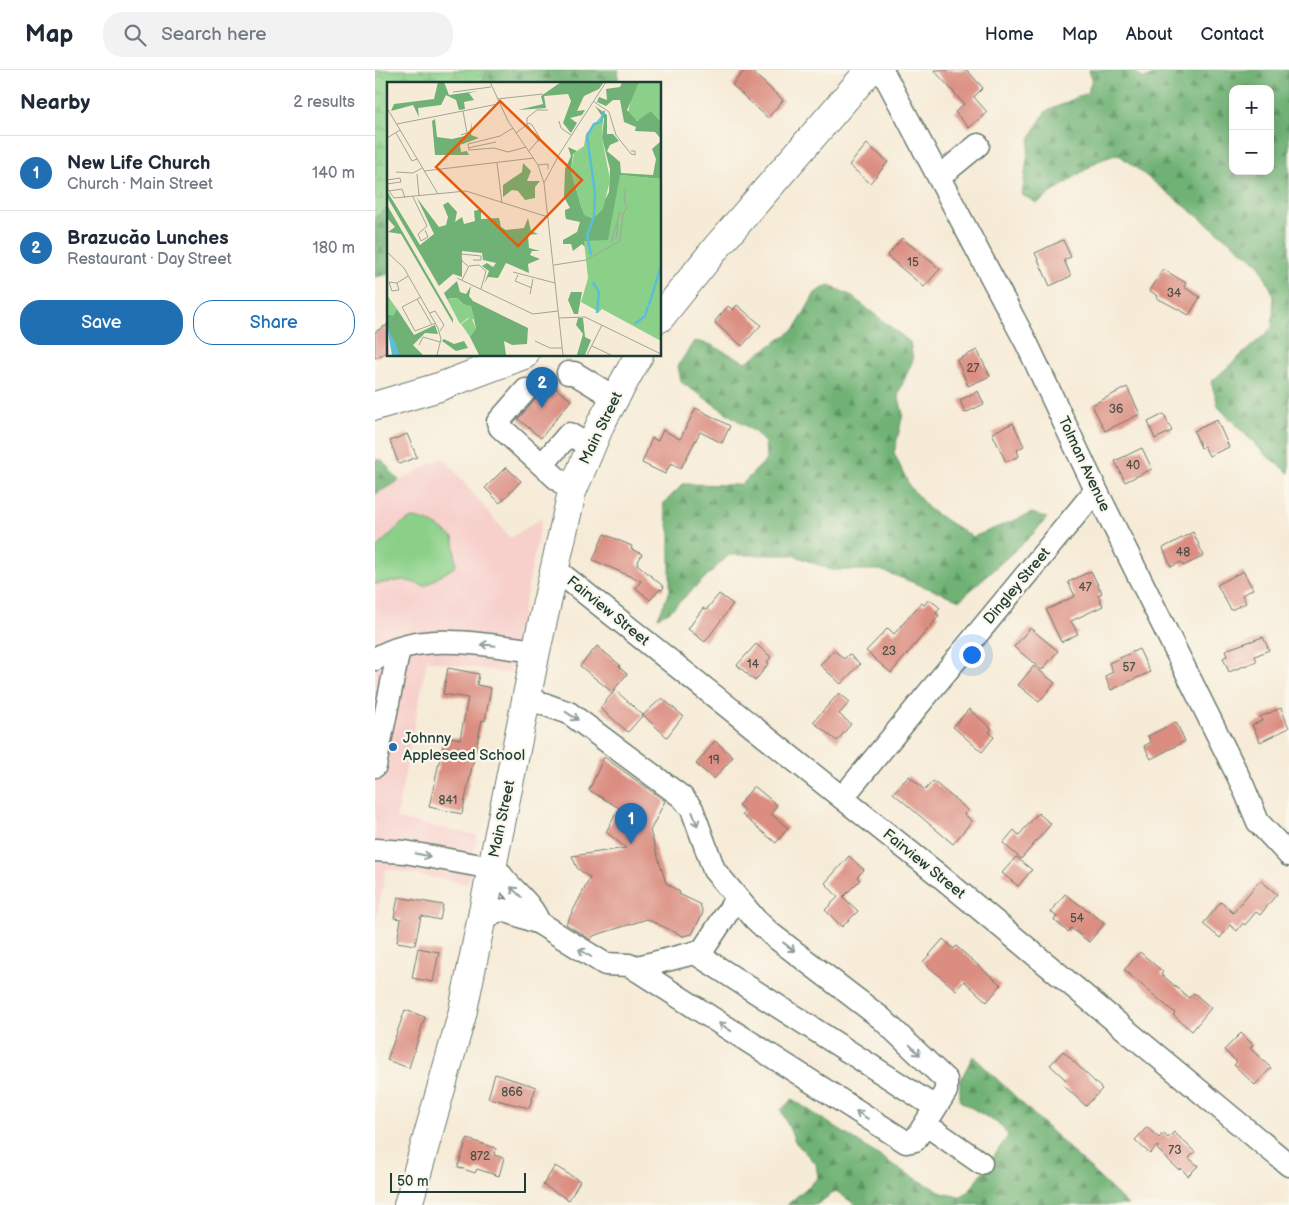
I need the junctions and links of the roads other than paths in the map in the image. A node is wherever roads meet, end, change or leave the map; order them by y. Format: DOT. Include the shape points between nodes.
graph roads {
  1 [pos="870,70"];
  2 [pos="882,70"];
  3 [pos="978,145"];
  4 [pos="939,178"];
  5 [pos="661,317"];
  6 [pos="521,356"];
  7 [pos="638,356"];
  8 [pos="568,373"];
  9 [pos="526,390"];
  10 [pos="615,398"];
  11 [pos="375,406"];
  12 [pos="591,447"];
  13 [pos="542,464"];
  14 [pos="1096,490"];
  15 [pos="572,492"];
  16 [pos="555,569"];
  17 [pos="399,649"];
  18 [pos="536,650"];
  19 [pos="375,659"];
  20 [pos="527,698"];
  21 [pos="375,766"];
  22 [pos="842,798"];
  23 [pos="375,850"];
  24 [pos="1289,855"];
  25 [pos="492,865"];
  26 [pos="737,898"];
  27 [pos="539,923"];
  28 [pos="479,925"];
  29 [pos="695,953"];
  30 [pos="634,968"];
  31 [pos="930,1116"];
  32 [pos="981,1163"];
  33 [pos="1289,1165"];
  34 [pos="411,1204"];
  1 -- 5 [label="main road"];
  2 -- 4 [label="street, Tolman Avenue"];
  3 -- 4 [label="street"];
  4 -- 14 [label="street, Tolman Avenue" via="1027,344"];
  6 -- 11 [label="main road" via="439,387"];
  7 -- 10 [label="main road, Main Street"];
  8 -- 10 [label="street" via="574,373"];
  9 -- 13 [label="street" via="498,422"];
  10 -- 12 [label="main road, Main Street"];
  12 -- 13 [label="street" via="569,434"];
  12 -- 15 [label="main road, Main Street"];
  13 -- 15 [label="street"];
  14 -- 22 [label="street, Dingley Street"];
  14 -- 24 [label="street, Tolman Avenue" via="1243,786 1257,822"];
  15 -- 16 [label="main road, Main Street"];
  16 -- 18 [label="main road, Main Street"];
  16 -- 22 [label="street, Fairview Street"];
  18 -- 17 [label="street, one-way" via="456,642 415,644"];
  17 -- 19 [label="street"];
  17 -- 21 [label="street"];
  18 -- 20 [label="main road, Main Street"];
  20 -- 25 [label="main road, Main Street"];
  20 -- 26 [label="street, one-way" via="569,714 682,797 692,809 715,870"];
  22 -- 33 [label="street, Fairview Street"];
  23 -- 25 [label="street, one-way"];
  27 -- 25 [label="street, one-way" via="534,910"];
  25 -- 28 [label="main road, Main Street"];
  26 -- 29 [label="street" via="707,947"];
  26 -- 31 [label="street, one-way" via="763,928 881,1018 946,1080 946,1091"];
  27 -- 28 [label="street" via="499,910"];
  30 -- 27 [label="street, one-way" via="623,963 611,965 600,962"];
  28 -- 34 [label="main road, Main Street" via="462,1015"];
  29 -- 30 [label="street"];
  29 -- 31 [label="street"];
  31 -- 30 [label="street, one-way" via="915,1140 903,1141"];
  31 -- 32 [label="street"];
}
